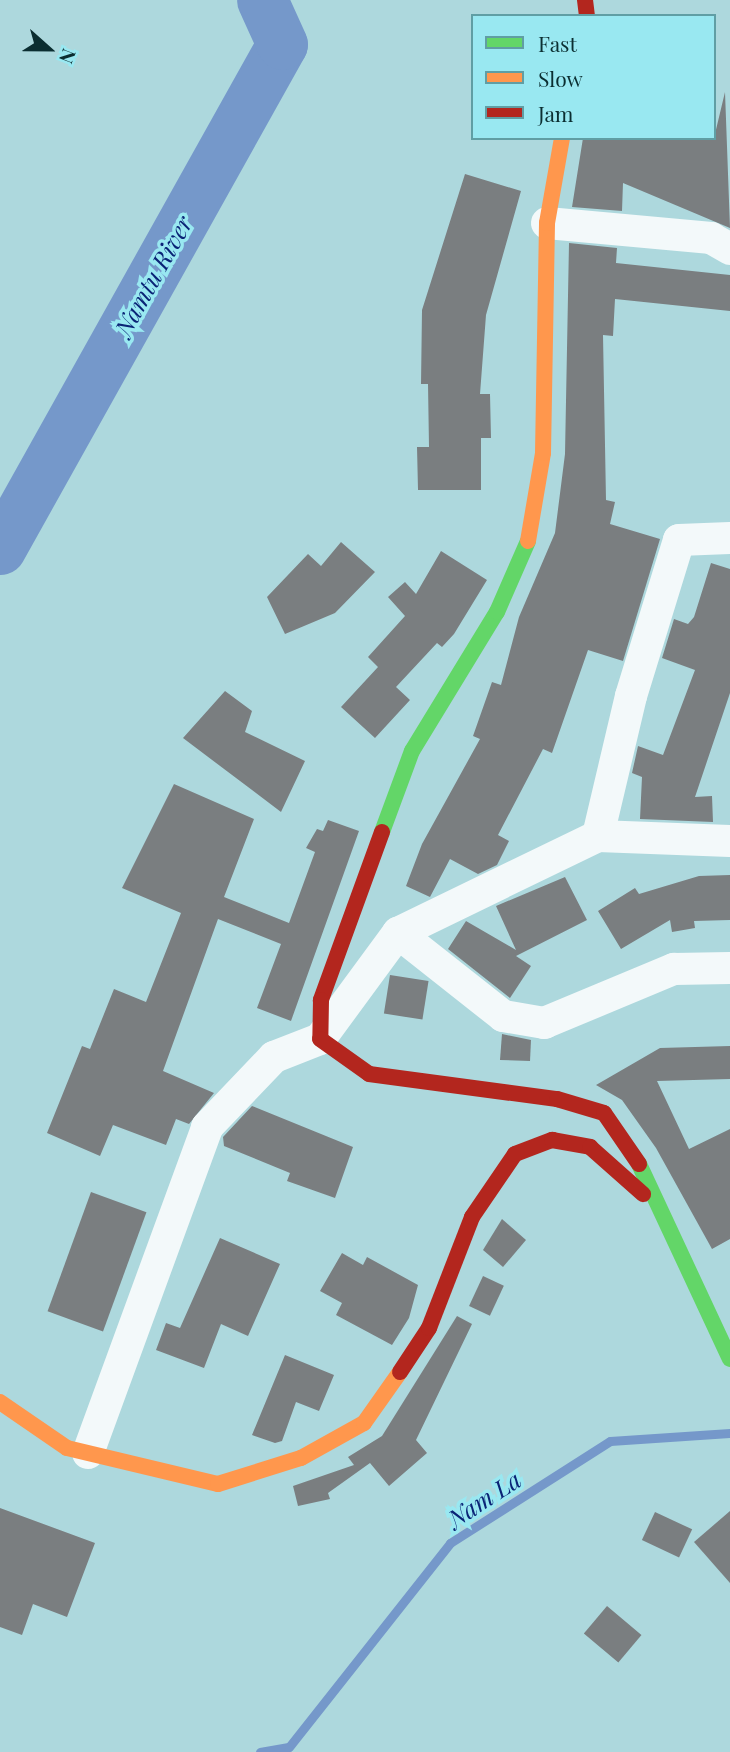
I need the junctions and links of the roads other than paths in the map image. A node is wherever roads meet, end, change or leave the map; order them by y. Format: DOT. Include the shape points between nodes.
graph roads {
  1 [pos="562,140"];
  2 [pos="547,223"];
  3 [pos="730,249"];
  4 [pos="730,538"];
  5 [pos="598,836"];
  6 [pos="730,841"];
  7 [pos="398,933"];
  8 [pos="730,968"];
  9 [pos="320,1039"];
  10 [pos="660,1209"];
  11 [pos="730,1359"];
  12 [pos="0,1402"];
  13 [pos="88,1453"];
  1 -- 2 [label="street"];
  2 -- 3 [label="street" via="711,237"];
  2 -- 9 [label="street" via="542,453 533,530 497,612 412,751 321,1000"];
  4 -- 5 [label="street" via="680,540 631,696"];
  5 -- 6 [label="street"];
  5 -- 7 [label="street"];
  7 -- 8 [label="street" via="503,1016 544,1023 674,969"];
  7 -- 9 [label="street"];
  9 -- 10 [label="street" via="369,1074 557,1099 604,1113 638,1161"];
  9 -- 13 [label="street" via="274,1057 206,1127"];
  10 -- 11 [label="street"];
  10 -- 13 [label="street" via="590,1147 552,1140 515,1154 472,1217 429,1328 364,1423 301,1458 218,1484"];
  12 -- 13 [label="street" via="66,1448"];
}
